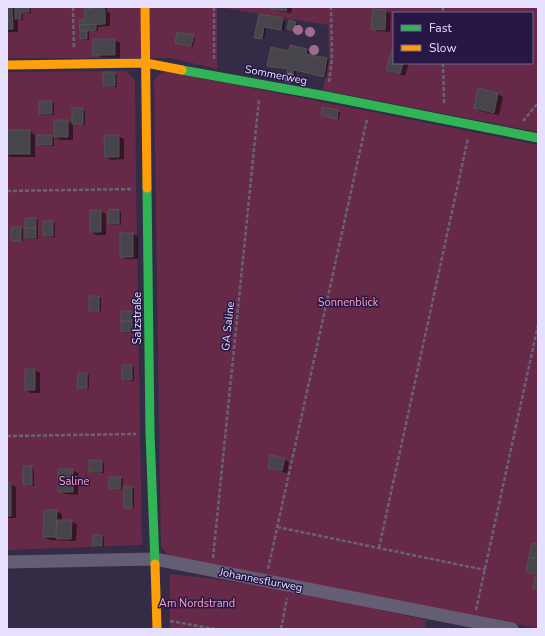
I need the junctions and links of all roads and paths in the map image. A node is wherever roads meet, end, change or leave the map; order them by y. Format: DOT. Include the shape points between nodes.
graph roads {
  1 [pos="73,7"];
  2 [pos="145,7"];
  3 [pos="214,7"];
  4 [pos="331,7"];
  5 [pos="146,63"];
  6 [pos="74,64"];
  7 [pos="443,64"];
  8 [pos="7,65"];
  9 [pos="214,75"];
  10 [pos="261,85"];
  11 [pos="326,96"];
  12 [pos="538,102"];
  13 [pos="370,105"];
  14 [pos="444,120"];
  15 [pos="471,124"];
  16 [pos="514,133"];
  17 [pos="538,138"];
  18 [pos="148,189"];
  19 [pos="7,190"];
  20 [pos="538,325"];
  21 [pos="150,433"];
  22 [pos="7,436"];
  23 [pos="277,527"];
  24 [pos="379,548"];
  25 [pos="155,559"];
  26 [pos="7,562"];
  27 [pos="211,570"];
  28 [pos="485,570"];
  29 [pos="265,581"];
  30 [pos="290,585"];
  31 [pos="157,619"];
  32 [pos="468,620"];
  33 [pos="157,629"];
  34 [pos="213,629"];
  35 [pos="281,629"];
  36 [pos="512,629"];
  1 -- 6 [label="path"];
  2 -- 5 [label="street, Salzstraße"];
  3 -- 9 [label="path"];
  4 -- 11 [label="path" via="332,58"];
  5 -- 6 [label="street, Sommerweg"];
  5 -- 9 [label="street, Sommerweg"];
  5 -- 18 [label="street, Salzstraße"];
  6 -- 8 [label="street, Sommerweg"];
  7 -- 14 [label="path"];
  9 -- 10 [label="street, Sommerweg"];
  10 -- 11 [label="street, Sommerweg"];
  10 -- 27 [label="path, GA Saline"];
  11 -- 13 [label="street, Sommerweg"];
  12 -- 16 [label="path"];
  13 -- 14 [label="street, Sommerweg"];
  13 -- 23 [label="path"];
  14 -- 15 [label="street, Sommerweg"];
  15 -- 16 [label="street, Sommerweg"];
  15 -- 24 [label="path"];
  16 -- 17 [label="street, Sommerweg"];
  18 -- 19 [label="path"];
  18 -- 21 [label="street, Salzstraße"];
  20 -- 28 [label="path"];
  21 -- 22 [label="path"];
  21 -- 25 [label="street, Salzstraße"];
  23 -- 24 [label="path"];
  23 -- 29 [label="path"];
  24 -- 28 [label="path"];
  25 -- 26 [label="street, Johannesflurweg"];
  25 -- 27 [label="street, Johannesflurweg"];
  25 -- 31 [label="street, Salzstraße"];
  27 -- 29 [label="street, Johannesflurweg"];
  28 -- 32 [label="path" via="475,612"];
  29 -- 30 [label="street, Johannesflurweg"];
  30 -- 32 [label="street, Johannesflurweg"];
  30 -- 35 [label="path"];
  31 -- 33 [label="street, Salzstraße"];
  31 -- 34 [label="path"];
  32 -- 36 [label="street, Johannesflurweg"];
}
